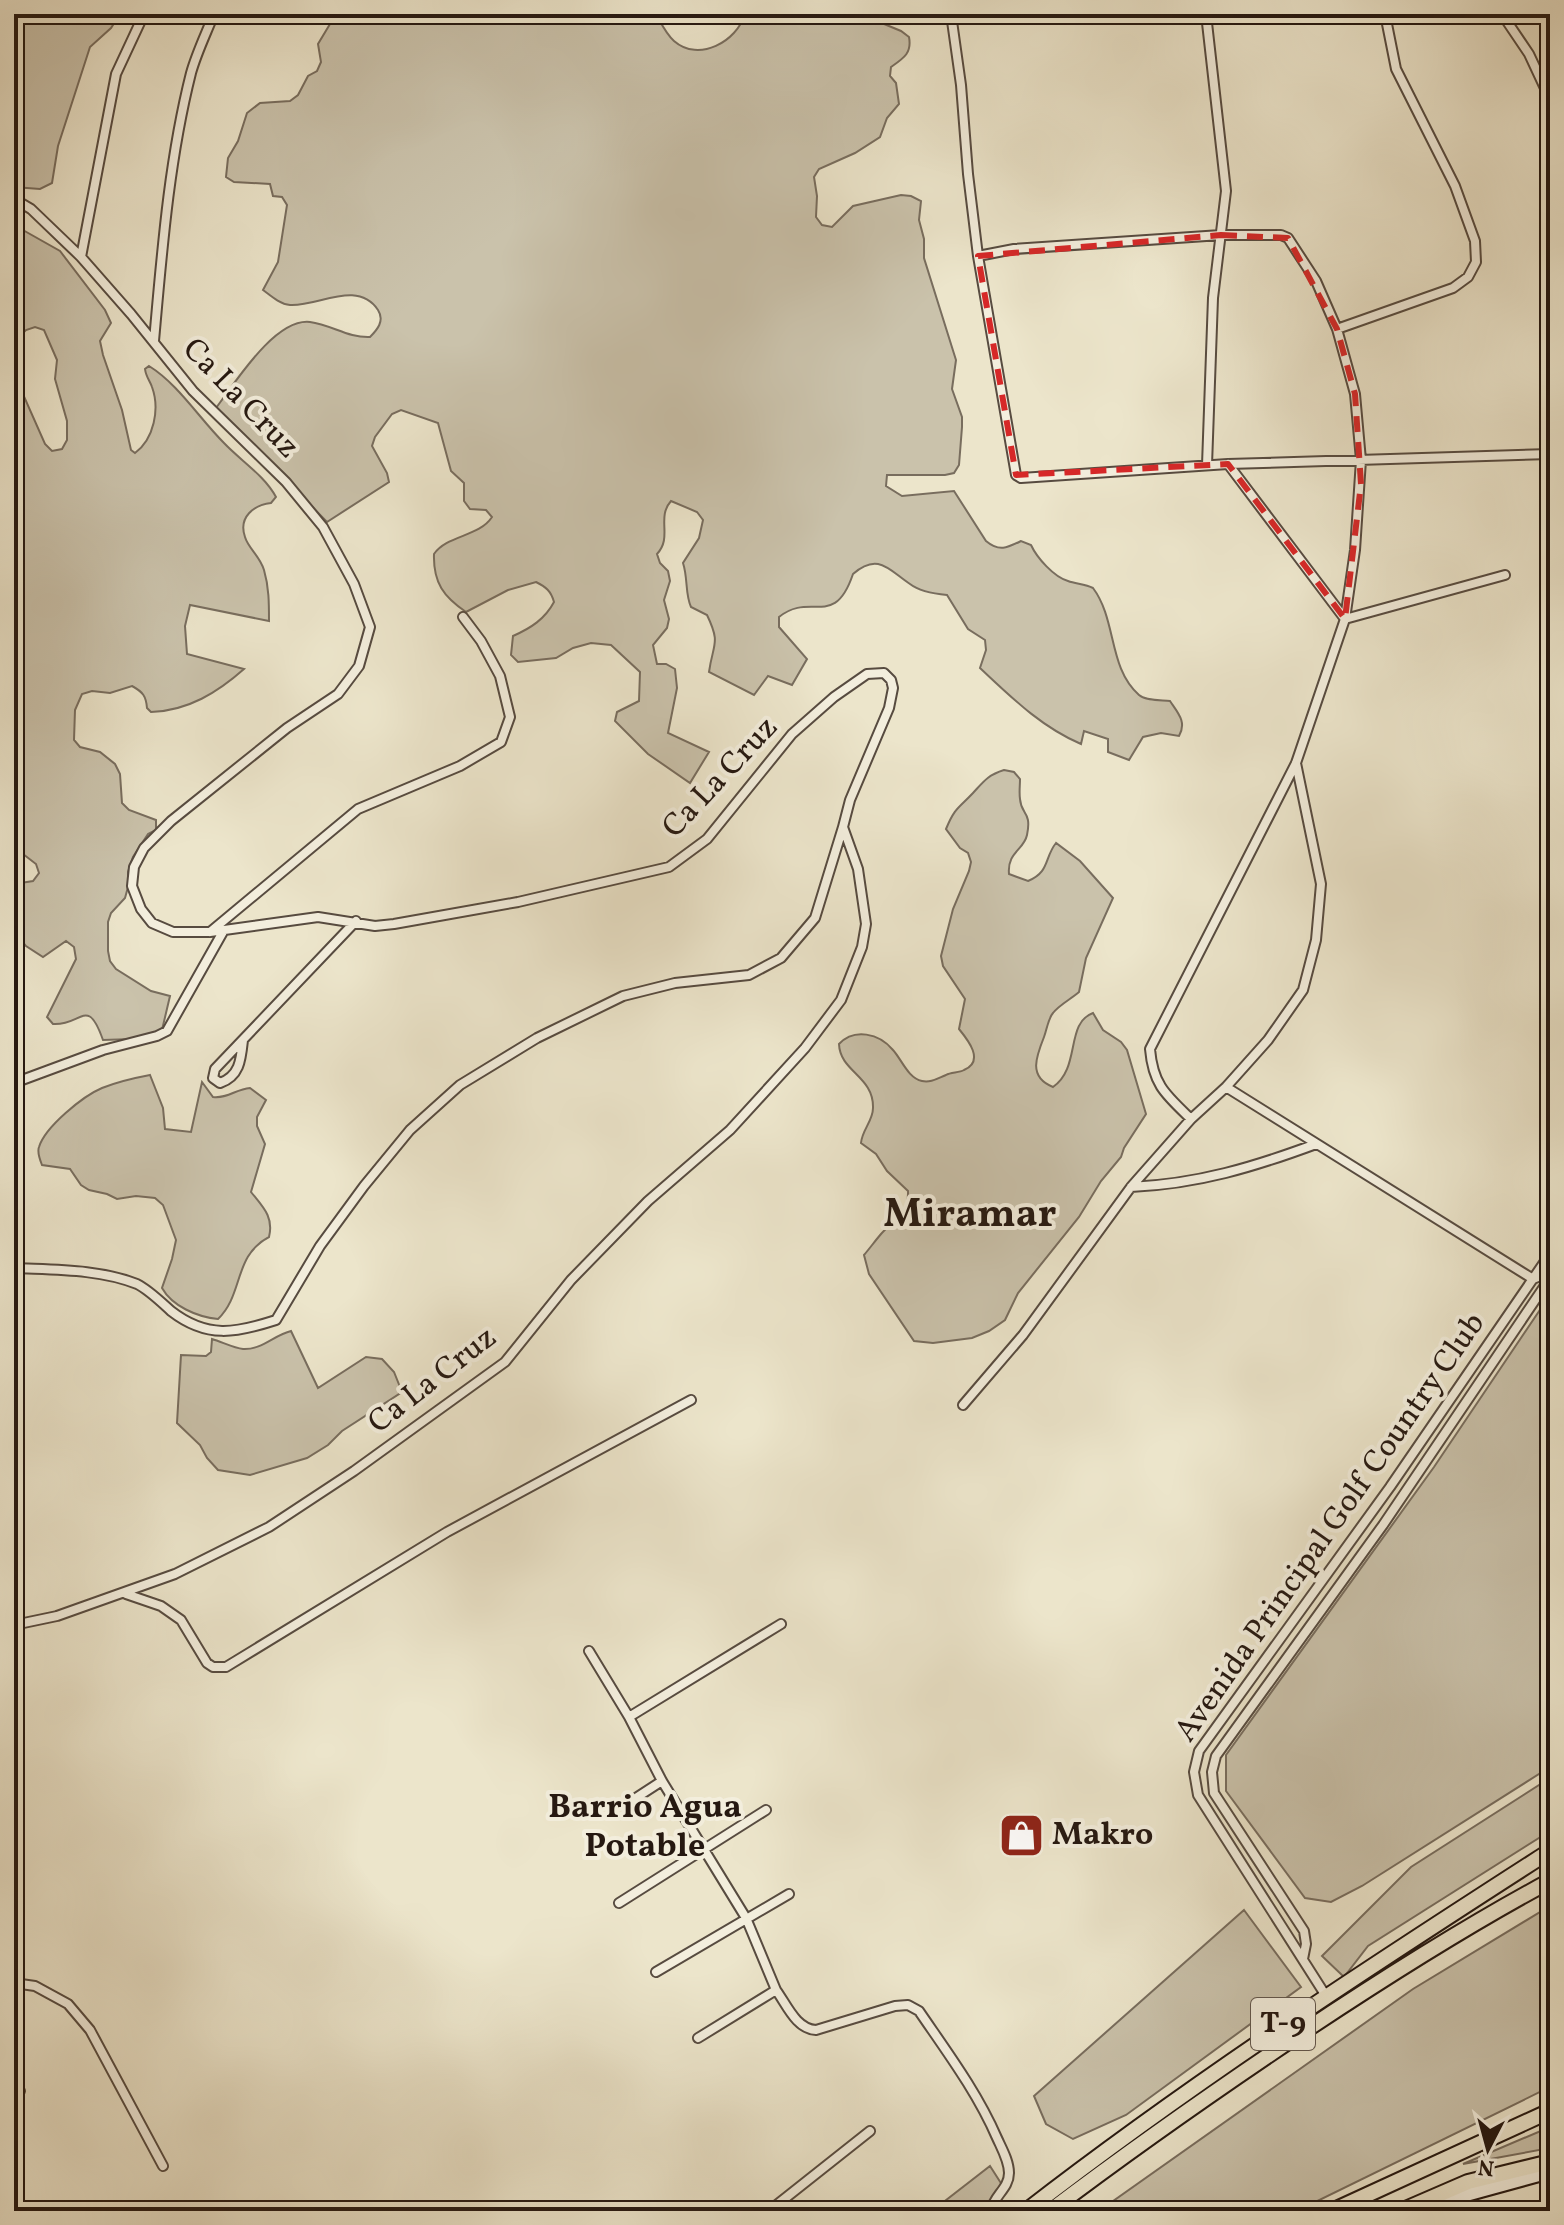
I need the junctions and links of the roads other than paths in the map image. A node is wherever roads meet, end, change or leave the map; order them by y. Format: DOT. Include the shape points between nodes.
graph roads {
  1 [pos="144,14"];
  2 [pos="951,14"];
  3 [pos="1206,14"];
  4 [pos="1385,14"];
  5 [pos="1502,14"];
  6 [pos="211,21"];
  7 [pos="1550,99"];
  8 [pos="14,199"];
  9 [pos="1221,235"];
  10 [pos="978,256"];
  11 [pos="81,257"];
  12 [pos="1337,329"];
  13 [pos="154,342"];
  14 [pos="1550,454"];
  15 [pos="1361,460"];
  16 [pos="1228,464"];
  17 [pos="1207,465"];
  18 [pos="1505,575"];
  19 [pos="463,617"];
  20 [pos="1345,619"];
  21 [pos="1296,763"];
  22 [pos="843,827"];
  23 [pos="356,921"];
  24 [pos="224,930"];
  25 [pos="210,932"];
  26 [pos="243,1040"];
  27 [pos="14,1087"];
  28 [pos="1226,1087"];
  29 [pos="1191,1119"];
  30 [pos="1316,1144"];
  31 [pos="1131,1187"];
  32 [pos="1550,1254"];
  33 [pos="14,1268"];
  34 [pos="1550,1272"];
  35 [pos="1550,1278"];
  36 [pos="1533,1279"];
  37 [pos="691,1400"];
  38 [pos="963,1405"];
  39 [pos="125,1593"];
  40 [pos="781,1624"];
  41 [pos="14,1625"];
  42 [pos="589,1651"];
  43 [pos="629,1717"];
  44 [pos="662,1781"];
  45 [pos="625,1805"];
  46 [pos="766,1810"];
  47 [pos="706,1849"];
  48 [pos="1550,1851"];
  49 [pos="1550,1881"];
  50 [pos="789,1894"];
  51 [pos="619,1903"];
  52 [pos="746,1918"];
  53 [pos="1303,1959"];
  54 [pos="656,1972"];
  55 [pos="14,1983"];
  56 [pos="776,1990"];
  57 [pos="1326,1996"];
  58 [pos="698,2038"];
  59 [pos="1550,2111"];
  60 [pos="870,2131"];
  61 [pos="1550,2162"];
  62 [pos="163,2166"];
  63 [pos="1550,2172"];
  64 [pos="14,2204"];
  65 [pos="19,2211"];
  66 [pos="769,2211"];
  67 [pos="991,2211"];
  68 [pos="1026,2211"];
  69 [pos="1050,2211"];
  70 [pos="1332,2211"];
  71 [pos="1401,2211"];
  72 [pos="1411,2211"];
  1 -- 11 [label="street" via="116,74"];
  2 -- 10 [label="street"];
  3 -- 9 [label="street" via="1226,191"];
  4 -- 12 [label="street" via="1396,69 1455,186 1475,241 1476,262 1453,288"];
  5 -- 7 [label="street"];
  6 -- 13 [label="street" via="192,69 179,131"];
  8 -- 11 [label="street, Ca La Cruz"];
  9 -- 10 [label="street"];
  9 -- 12 [label="street" via="1288,238 1316,281"];
  9 -- 17 [label="street" via="1213,298"];
  10 -- 17 [label="street" via="1016,475"];
  11 -- 13 [label="street, Ca La Cruz"];
  12 -- 15 [label="street" via="1355,394"];
  13 -- 25 [label="street, Ca La Cruz" via="193,391 286,482 323,527 370,627 359,666 338,694 171,821 144,848 134,867 132,886 152,923 173,932"];
  14 -- 15 [label="street"];
  15 -- 16 [label="street"];
  15 -- 20 [label="street"];
  16 -- 17 [label="street"];
  16 -- 20 [label="street"];
  18 -- 20 [label="street"];
  19 -- 25 [label="street" via="500,676 510,717 501,742 460,766 358,809"];
  20 -- 21 [label="street"];
  21 -- 28 [label="street" via="1321,884 1316,940 1303,990"];
  21 -- 29 [label="street" via="1150,1049 1152,1073 1163,1092"];
  22 -- 23 [label="street, Ca La Cruz" via="889,708 893,688 884,673 867,674 792,734 707,839 669,867 394,924"];
  22 -- 33 [label="street" via="815,918 781,958 749,975 675,983 623,996 537,1038 460,1085 410,1130 364,1186 276,1320 229,1333 198,1327 140,1285 102,1274"];
  22 -- 39 [label="street, Ca La Cruz" via="858,869 866,924 862,947 841,1000 730,1130 626,1223 571,1280 505,1362 269,1527"];
  23 -- 24 [label="street, Ca La Cruz" via="318,917"];
  23 -- 26 [label="street"];
  24 -- 25 [label="street, Ca La Cruz"];
  24 -- 27 [label="street" via="167,1031 89,1055"];
  26 -- 26 [label="street" via="215,1069 213,1078 220,1083 238,1068"];
  28 -- 29 [label="street"];
  28 -- 30 [label="street"];
  29 -- 31 [label="street"];
  30 -- 31 [label="street" via="1253,1168 1165,1186"];
  30 -- 36 [label="street"];
  31 -- 38 [label="street" via="1023,1335"];
  32 -- 36 [label="street, Avenida Principal Golf Country Club"];
  34 -- 36 [label="street"];
  35 -- 53 [label="street, Avenida Principal Golf Country Club" via="1383,1525 1216,1756 1214,1793 1304,1931"];
  36 -- 53 [label="street, Avenida Principal Golf Country Club" via="1199,1751 1194,1772 1198,1795"];
  37 -- 39 [label="street" via="447,1532 226,1667 213,1667 201,1658 181,1620"];
  39 -- 41 [label="street, Ca La Cruz"];
  40 -- 43 [label="street"];
  42 -- 43 [label="street"];
  43 -- 44 [label="street"];
  44 -- 45 [label="street"];
  44 -- 47 [label="street"];
  46 -- 47 [label="street"];
  47 -- 51 [label="street"];
  47 -- 52 [label="street"];
  48 -- 57 [label="highway, T-9"];
  49 -- 69 [label="highway, T-9" via="1410,1962 1176,2117"];
  50 -- 52 [label="street"];
  52 -- 54 [label="street"];
  52 -- 56 [label="street"];
  53 -- 57 [label="street"];
  55 -- 62 [label="street" via="35,1986 68,2004 90,2030"];
  56 -- 58 [label="street"];
  56 -- 67 [label="street" via="807,2030 895,2006 919,2011 982,2104 1006,2159 1008,2183"];
  57 -- 68 [label="highway, T-9" via="1170,2102"];
  59 -- 70 [label="highway"];
  60 -- 66 [label="street"];
  61 -- 71 [label="highway" via="1468,2182"];
  63 -- 72 [label="main road"];
  64 -- 65 [label="street"];
}
